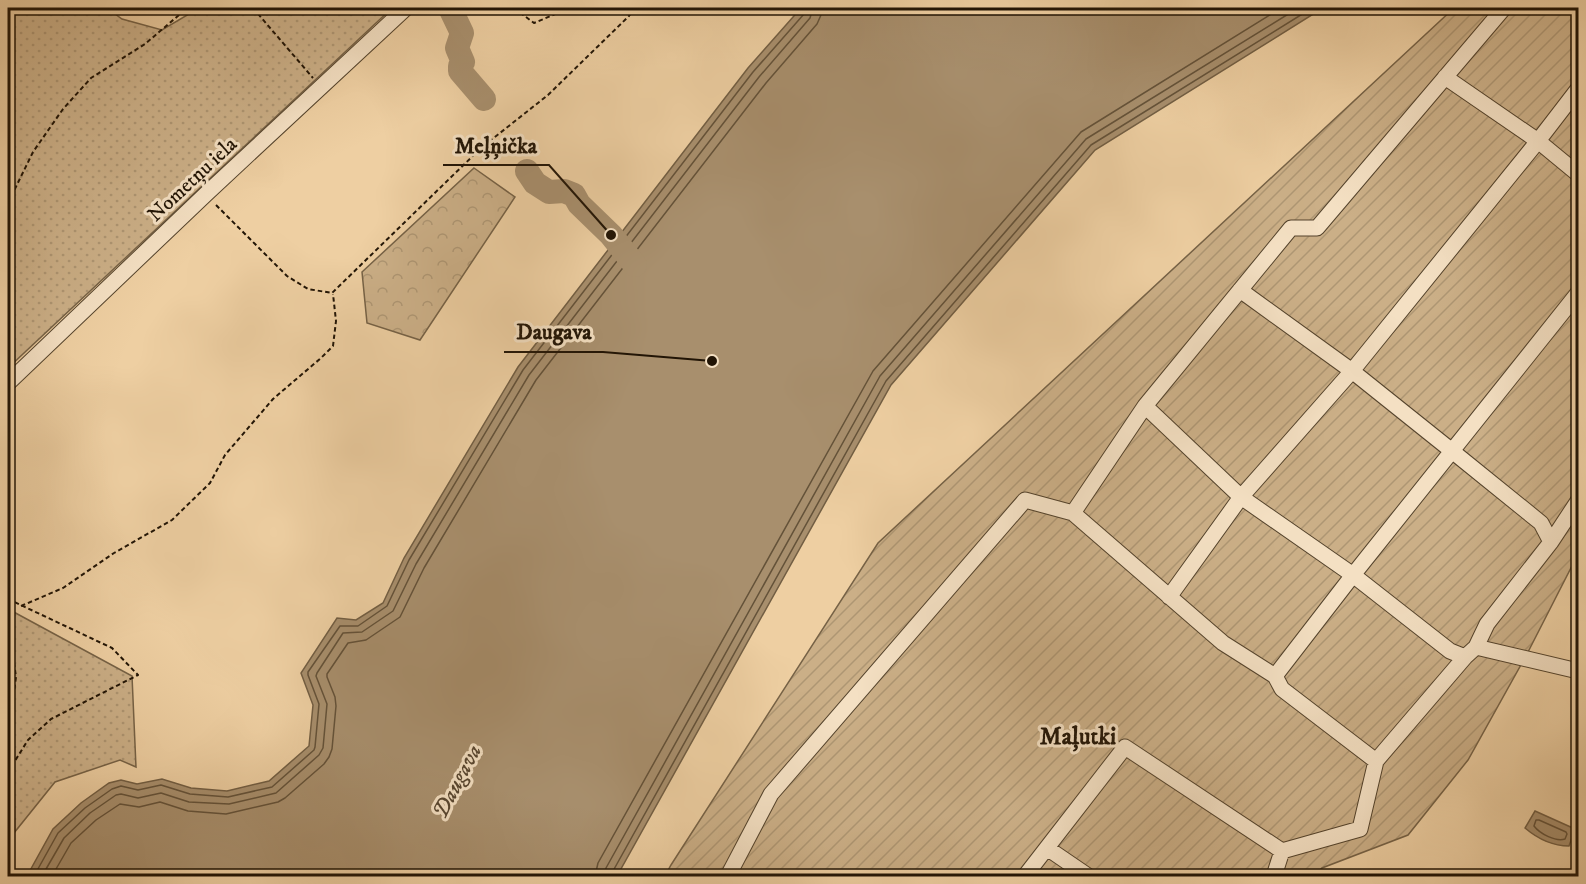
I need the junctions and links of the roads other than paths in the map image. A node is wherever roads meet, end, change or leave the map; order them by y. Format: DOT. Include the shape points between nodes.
graph roads {
  1 [pos="118,8"];
  2 [pos="136,8"];
  3 [pos="406,8"];
  4 [pos="1504,8"];
  5 [pos="1445,77"];
  6 [pos="1578,88"];
  7 [pos="1538,141"];
  8 [pos="1578,174"];
  9 [pos="1240,290"];
  10 [pos="1578,293"];
  11 [pos="1352,371"];
  12 [pos="8,382"];
  13 [pos="1145,406"];
  14 [pos="1452,451"];
  15 [pos="1241,497"];
  16 [pos="1578,501"];
  17 [pos="1073,513"];
  18 [pos="1551,542"];
  19 [pos="1353,575"];
  20 [pos="1169,597"];
  21 [pos="1470,652"];
  22 [pos="1578,671"];
  23 [pos="1275,676"];
  24 [pos="1376,761"];
  25 [pos="1047,848"];
  26 [pos="1282,851"];
  27 [pos="728,876"];
  28 [pos="1025,876"];
  29 [pos="1088,876"];
  30 [pos="1274,876"];
  1 -- 2 [label="lane"];
  3 -- 12 [label="street, Nometņu iela"];
  4 -- 5 [label="street"];
  5 -- 7 [label="street"];
  5 -- 9 [label="street" via="1317,228 1291,228"];
  6 -- 7 [label="street"];
  7 -- 8 [label="street"];
  7 -- 11 [label="street"];
  9 -- 11 [label="street"];
  9 -- 13 [label="street"];
  10 -- 14 [label="street"];
  11 -- 14 [label="street"];
  11 -- 15 [label="street"];
  13 -- 15 [label="street"];
  13 -- 17 [label="street"];
  14 -- 18 [label="street" via="1541,523"];
  14 -- 19 [label="street"];
  15 -- 19 [label="street"];
  15 -- 20 [label="street"];
  16 -- 18 [label="street"];
  17 -- 20 [label="street"];
  17 -- 27 [label="street" via="1025,500 771,794"];
  18 -- 21 [label="street"];
  19 -- 21 [label="street" via="1450,651"];
  19 -- 23 [label="street"];
  20 -- 23 [label="street" via="1223,643"];
  21 -- 22 [label="street"];
  21 -- 24 [label="street"];
  23 -- 24 [label="street" via="1282,689"];
  24 -- 26 [label="street" via="1360,829"];
  25 -- 26 [label="street" via="1125,747"];
  25 -- 28 [label="street"];
  25 -- 29 [label="street"];
  26 -- 30 [label="street"];
}
